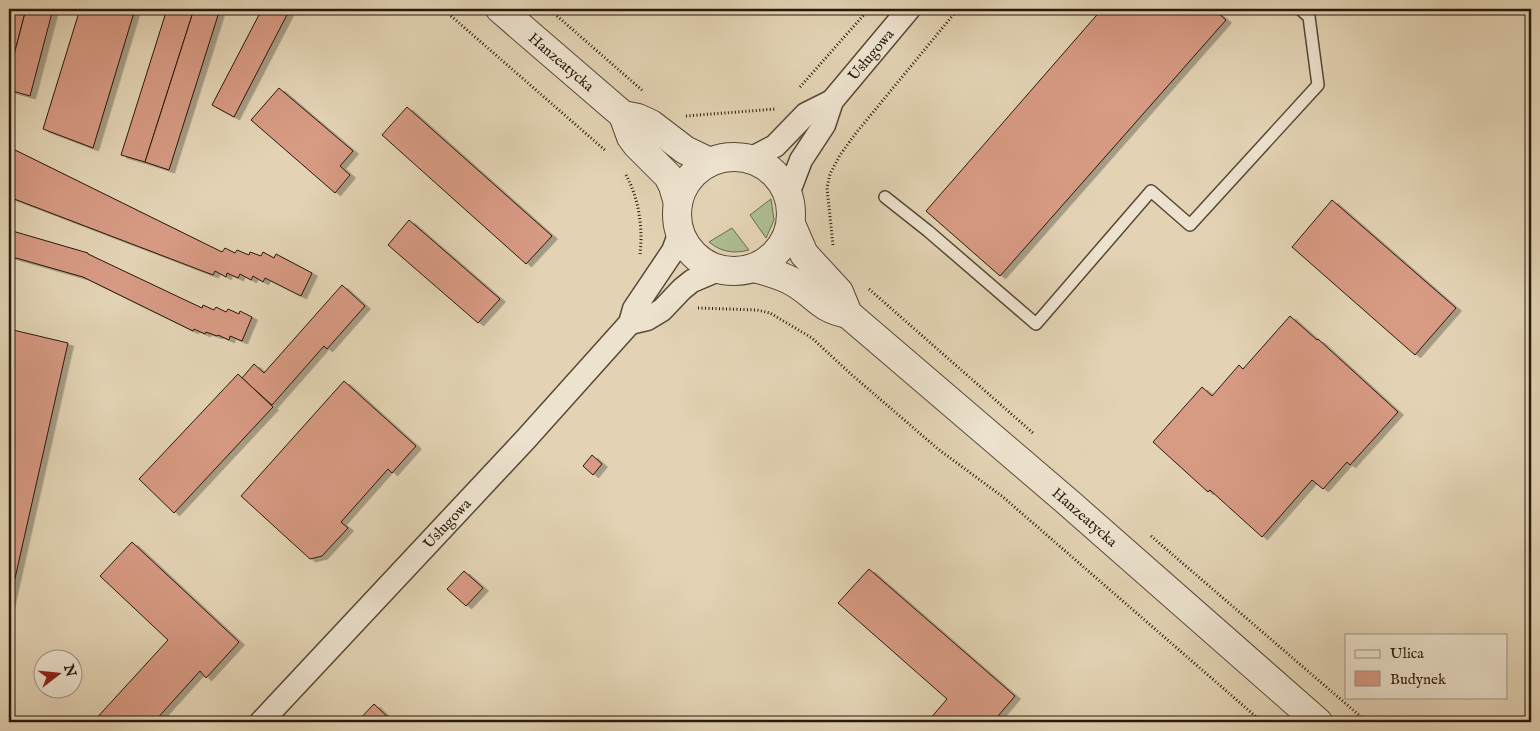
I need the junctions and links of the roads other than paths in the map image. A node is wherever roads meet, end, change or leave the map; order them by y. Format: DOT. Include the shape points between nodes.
graph roads {
  1 [pos="500,9"];
  2 [pos="909,9"];
  3 [pos="1300,9"];
  4 [pos="832,101"];
  5 [pos="623,115"];
  6 [pos="750,159"];
  7 [pos="710,162"];
  8 [pos="788,194"];
  9 [pos="885,197"];
  10 [pos="678,203"];
  11 [pos="791,224"];
  12 [pos="680,232"];
  13 [pos="754,268"];
  14 [pos="718,270"];
  15 [pos="848,314"];
  16 [pos="630,323"];
  17 [pos="261,722"];
  18 [pos="1318,722"];
  1 -- 5 [label="street, Hanzeatycka"];
  2 -- 4 [label="street, Usługowa"];
  3 -- 9 [label="lane" via="1309,17 1318,85 1190,225 1151,191 1036,324"];
  4 -- 6 [label="street, Usługowa" via="806,114 775,146"];
  4 -- 8 [label="street, Usługowa" via="824,126 801,160"];
  5 -- 7 [label="street, Hanzeatycka" via="651,124 685,150"];
  5 -- 10 [label="street, Hanzeatycka" via="631,137 668,176"];
  6 -- 7 [label="street" via="723,158"];
  6 -- 8 [label="street" via="766,167"];
  7 -- 10 [label="street" via="689,179"];
  8 -- 11 [label="street"];
  10 -- 12 [label="street"];
  11 -- 13 [label="street" via="778,251"];
  11 -- 15 [label="street, Hanzeatycka" via="804,254 839,292"];
  12 -- 14 [label="street" via="688,249 702,262"];
  12 -- 16 [label="street, Usługowa" via="673,251 634,309"];
  13 -- 14 [label="street" via="737,272"];
  13 -- 15 [label="street, Hanzeatycka" via="784,277 807,291 820,304"];
  14 -- 16 [label="street" via="692,281 648,319"];
  15 -- 18 [label="street, Hanzeatycka"];
  16 -- 17 [label="street, Usługowa"];
}
